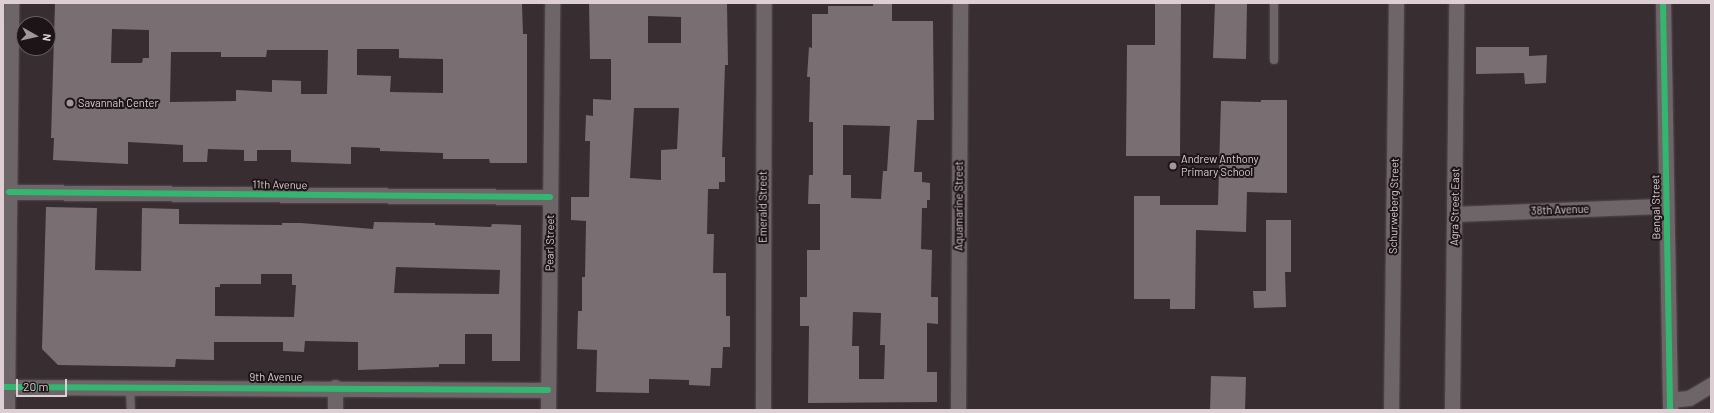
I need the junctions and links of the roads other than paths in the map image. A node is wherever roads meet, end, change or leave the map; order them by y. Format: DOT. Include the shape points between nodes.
graph roads {
  1 [pos="11,3"];
  2 [pos="552,3"];
  3 [pos="764,3"];
  4 [pos="960,3"];
  5 [pos="1274,3"];
  6 [pos="1396,3"];
  7 [pos="1456,3"];
  8 [pos="1663,3"];
  9 [pos="7,35"];
  10 [pos="1274,60"];
  11 [pos="9,192"];
  12 [pos="550,197"];
  13 [pos="1666,206"];
  14 [pos="1455,214"];
  15 [pos="1711,385"];
  16 [pos="130,386"];
  17 [pos="5,387"];
  18 [pos="335,387"];
  19 [pos="548,390"];
  20 [pos="1670,405"];
  21 [pos="8,410"];
  22 [pos="131,410"];
  23 [pos="335,410"];
  24 [pos="548,410"];
  25 [pos="763,410"];
  26 [pos="958,410"];
  27 [pos="1391,410"];
  28 [pos="1452,410"];
  1 -- 9 [label="street"];
  2 -- 12 [label="street, Pearl Street"];
  3 -- 25 [label="street, Emerald Street"];
  4 -- 26 [label="street, Aquamarine Street"];
  5 -- 10 [label="lane"];
  6 -- 27 [label="street, Schurweberg Street"];
  7 -- 14 [label="street, Agra Street East"];
  8 -- 13 [label="street, Bengal Street"];
  9 -- 11 [label="street"];
  11 -- 12 [label="street, 11th Avenue"];
  11 -- 17 [label="street"];
  12 -- 19 [label="street, Pearl Street"];
  13 -- 14 [label="street, 38th Avenue"];
  13 -- 20 [label="street, Bengal Street"];
  14 -- 28 [label="street, Agra Street East"];
  15 -- 20 [label="street" via="1689,398"];
  16 -- 17 [label="street, 9th Avenue"];
  16 -- 18 [label="street, 9th Avenue"];
  16 -- 22 [label="lane"];
  17 -- 21 [label="street"];
  18 -- 19 [label="street, 9th Avenue"];
  18 -- 23 [label="street"];
  19 -- 24 [label="street, Pearl Street"];
}
